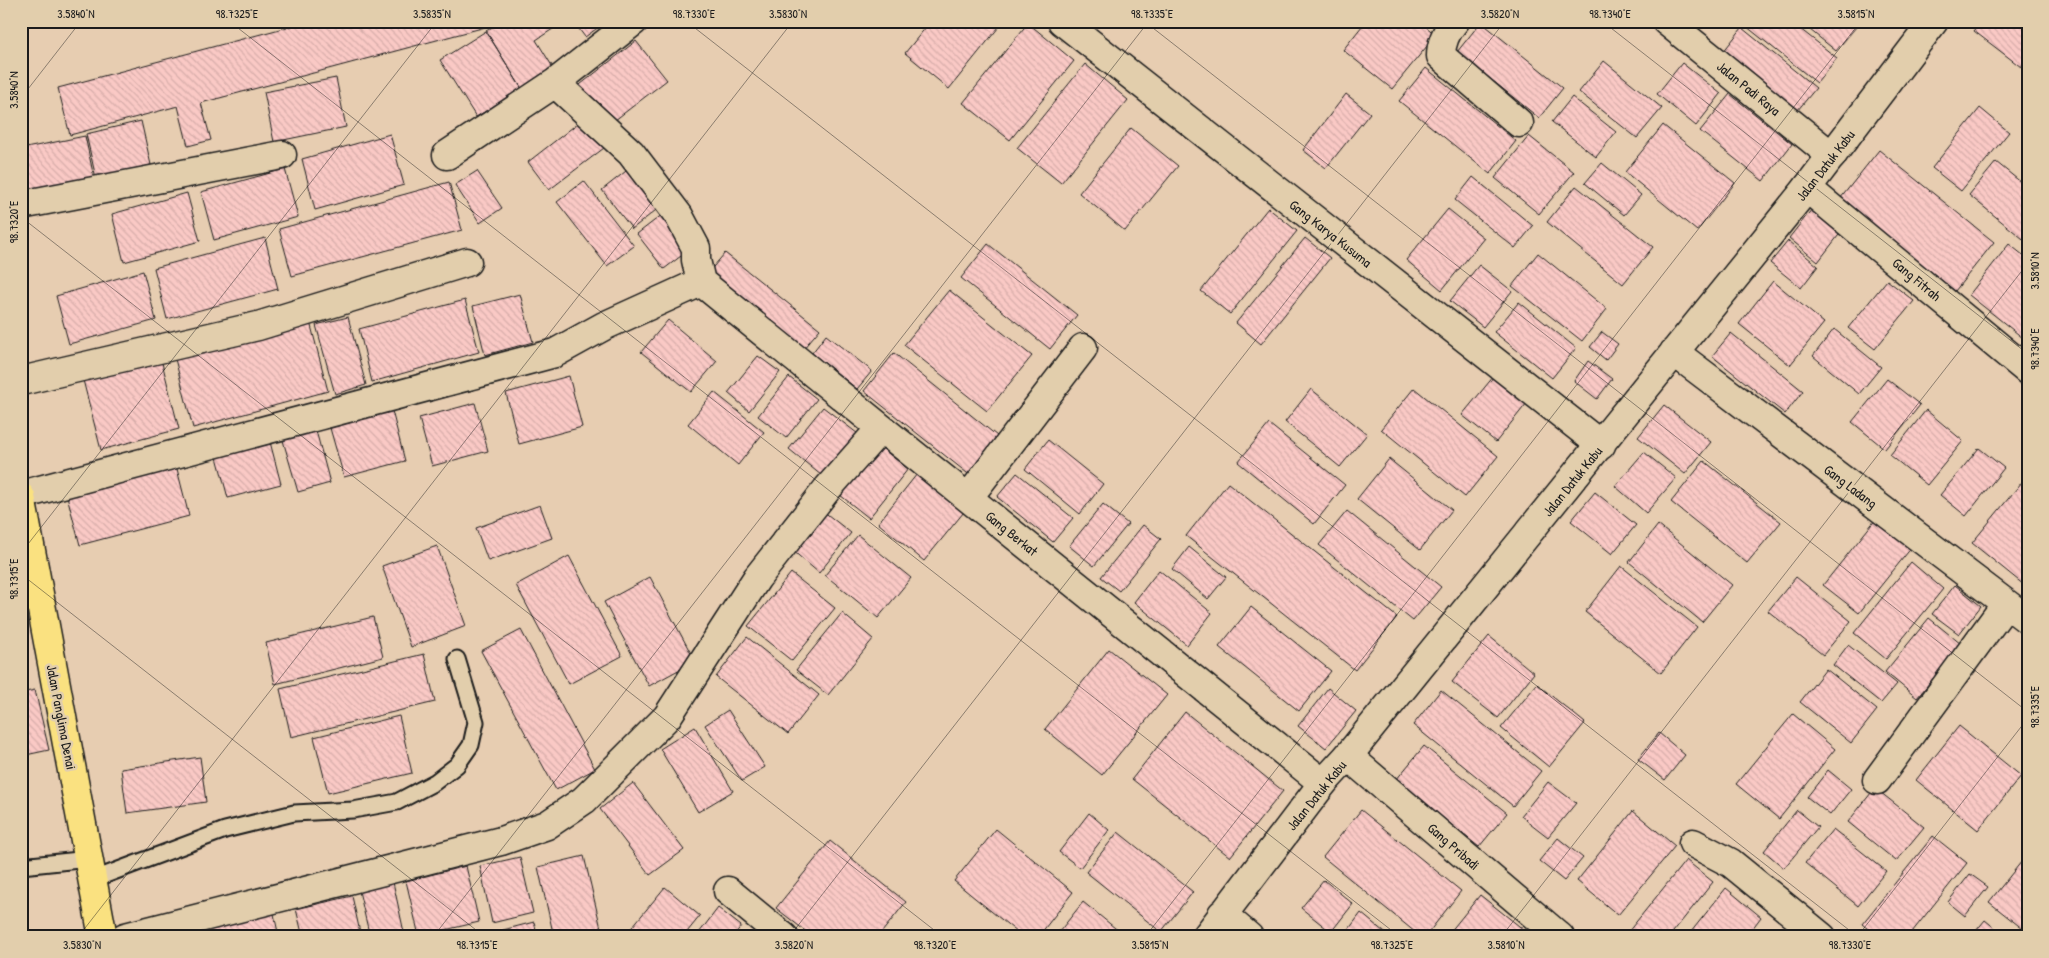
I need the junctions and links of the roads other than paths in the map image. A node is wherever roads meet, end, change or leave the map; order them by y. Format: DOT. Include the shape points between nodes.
graph roads {
  1 [pos="634,21"];
  2 [pos="1062,21"];
  3 [pos="1455,21"];
  4 [pos="1666,21"];
  5 [pos="1934,21"];
  6 [pos="555,83"];
  7 [pos="1519,123"];
  8 [pos="447,154"];
  9 [pos="282,155"];
  10 [pos="1832,156"];
  11 [pos="1807,188"];
  12 [pos="21,206"];
  13 [pos="467,262"];
  14 [pos="701,282"];
  15 [pos="1083,348"];
  16 [pos="1674,352"];
  17 [pos="2028,371"];
  18 [pos="21,381"];
  19 [pos="880,428"];
  20 [pos="1600,445"];
  21 [pos="21,496"];
  22 [pos="968,498"];
  23 [pos="29,585"];
  24 [pos="2006,604"];
  25 [pos="2028,620"];
  26 [pos="456,658"];
  27 [pos="1348,756"];
  28 [pos="1877,780"];
  29 [pos="1323,783"];
  30 [pos="1693,843"];
  31 [pos="21,866"];
  32 [pos="90,870"];
  33 [pos="728,891"];
  34 [pos="1222,914"];
  35 [pos="103,937"];
  36 [pos="125,937"];
  37 [pos="784,937"];
  38 [pos="1206,937"];
  39 [pos="1249,937"];
  40 [pos="1560,937"];
  41 [pos="1822,937"];
  1 -- 6 [label="street"];
  2 -- 20 [label="street, Gang Karya Kusuma"];
  3 -- 7 [label="street" via="1441,44 1442,56"];
  4 -- 10 [label="street, Jalan Padi Raya"];
  5 -- 10 [label="street, Jalan Datuk Kabu"];
  6 -- 8 [label="street"];
  6 -- 14 [label="street" via="631,153 679,216 696,248"];
  9 -- 12 [label="street"];
  10 -- 11 [label="street, Jalan Datuk Kabu"];
  11 -- 16 [label="street, Jalan Datuk Kabu"];
  11 -- 17 [label="street, Gang Fitrah"];
  13 -- 18 [label="street" via="258,326"];
  14 -- 19 [label="street, Gang Berkat"];
  14 -- 21 [label="street" via="555,352"];
  15 -- 22 [label="street"];
  16 -- 20 [label="street, Jalan Datuk Kabu"];
  16 -- 24 [label="street, Gang Ladang"];
  19 -- 22 [label="street, Gang Berkat"];
  19 -- 36 [label="street" via="757,578 667,717 584,800 547,825 501,841"];
  20 -- 27 [label="street, Jalan Datuk Kabu"];
  21 -- 23 [label="main road, Jalan Panglima Denai"];
  22 -- 29 [label="street, Gang Berkat"];
  23 -- 32 [label="main road, Jalan Panglima Denai"];
  24 -- 25 [label="street, Gang Ladang"];
  24 -- 28 [label="street"];
  26 -- 32 [label="lane" via="476,722 471,745 457,765 435,782 397,802 353,810 294,813"];
  27 -- 29 [label="street, Jalan Datuk Kabu"];
  27 -- 40 [label="street, Gang Pribadi"];
  29 -- 34 [label="street, Jalan Datuk Kabu"];
  30 -- 41 [label="street" via="1731,863"];
  31 -- 32 [label="lane"];
  32 -- 35 [label="main road, Jalan Panglima Denai"];
  33 -- 37 [label="street"];
  34 -- 38 [label="street, Jalan Datuk Kabu"];
  34 -- 39 [label="street"];
}
